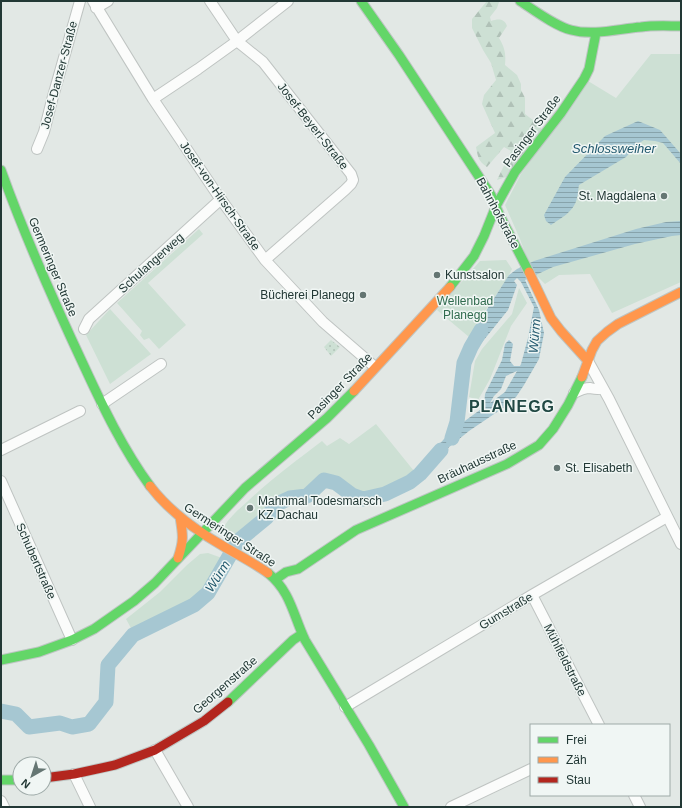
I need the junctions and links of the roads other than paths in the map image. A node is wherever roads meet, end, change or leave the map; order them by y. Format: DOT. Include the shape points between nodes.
graph roads {
  1 [pos="80,1"];
  2 [pos="108,1"];
  3 [pos="210,1"];
  4 [pos="288,1"];
  5 [pos="361,1"];
  6 [pos="520,1"];
  7 [pos="94,4"];
  8 [pos="681,26"];
  9 [pos="596,33"];
  10 [pos="237,40"];
  11 [pos="153,99"];
  12 [pos="37,149"];
  13 [pos="1,170"];
  14 [pos="221,199"];
  15 [pos="496,206"];
  16 [pos="492,235"];
  17 [pos="510,236"];
  18 [pos="265,260"];
  19 [pos="681,292"];
  20 [pos="84,329"];
  21 [pos="588,360"];
  22 [pos="161,364"];
  23 [pos="375,367"];
  24 [pos="603,388"];
  25 [pos="574,393"];
  26 [pos="102,404"];
  27 [pos="80,411"];
  28 [pos="1,450"];
  29 [pos="1,481"];
  30 [pos="180,517"];
  31 [pos="667,517"];
  32 [pos="202,533"];
  33 [pos="681,544"];
  34 [pos="177,560"];
  35 [pos="298,569"];
  36 [pos="276,579"];
  37 [pos="289,585"];
  38 [pos="532,595"];
  39 [pos="302,634"];
  40 [pos="72,640"];
  41 [pos="1,660"];
  42 [pos="345,707"];
  43 [pos="598,724"];
  44 [pos="155,750"];
  45 [pos="530,769"];
  46 [pos="74,774"];
  47 [pos="52,777"];
  48 [pos="1,780"];
  49 [pos="12,780"];
  50 [pos="634,796"];
  51 [pos="1,801"];
  52 [pos="4,807"];
  53 [pos="90,807"];
  54 [pos="188,807"];
  55 [pos="404,807"];
  56 [pos="451,807"];
  57 [pos="640,807"];
  1 -- 12 [label="street, Josef-Danzer-Straße"];
  2 -- 7 [label="street"];
  3 -- 10 [label="street"];
  4 -- 10 [label="street"];
  5 -- 15 [label="main road, Bahnhofstraße" via="456,141"];
  6 -- 9 [label="main road" via="564,29"];
  7 -- 11 [label="street, Josef-von-Hirsch-Straße"];
  8 -- 9 [label="main road" via="638,27"];
  9 -- 15 [label="main road, Pasinger Straße" via="589,69 584,79 516,172"];
  10 -- 11 [label="street"];
  10 -- 18 [label="street, Josef-Beyerl-Straße" via="263,62 351,174 353,180 345,190"];
  11 -- 14 [label="street, Josef-von-Hirsch-Straße"];
  13 -- 26 [label="main road, Germeringer Straße" via="44,280"];
  14 -- 18 [label="street, Josef-von-Hirsch-Straße"];
  14 -- 20 [label="street, Schulangerweg" via="89,319"];
  15 -- 16 [label="main road, Pasinger Straße"];
  15 -- 17 [label="main road, Bahnhofstraße"];
  16 -- 17 [label="main road"];
  16 -- 23 [label="main road, Pasinger Straße" via="454,282"];
  17 -- 21 [label="main road, Bahnhofstraße" via="552,318"];
  18 -- 23 [label="street, Josef-von-Hirsch-Straße" via="323,322"];
  19 -- 21 [label="main road, Bräuhausstraße" via="607,332 597,341"];
  21 -- 24 [label="street, Bahnhofstraße"];
  21 -- 25 [label="main road, Bräuhausstraße"];
  22 -- 26 [label="street"];
  23 -- 32 [label="main road, Pasinger Straße" via="327,418 245,488"];
  24 -- 25 [label="street" via="582,389"];
  24 -- 31 [label="street, Bahnhofstraße"];
  25 -- 35 [label="main road, Bräuhausstraße" via="553,429 539,445 507,464 356,530"];
  26 -- 30 [label="main road, Germeringer Straße" via="143,476 170,509"];
  27 -- 28 [label="street"];
  29 -- 40 [label="street, Schubertstraße"];
  30 -- 32 [label="main road, Germeringer Straße"];
  30 -- 34 [label="main road" via="183,537"];
  31 -- 33 [label="street, Bahnhofstraße"];
  31 -- 38 [label="street, Gumstraße"];
  32 -- 34 [label="main road, Pasinger Straße"];
  32 -- 36 [label="main road, Germeringer Straße"];
  34 -- 40 [label="main road, Pasinger Straße" via="134,601"];
  35 -- 36 [label="main road, Bräuhausstraße" via="283,573"];
  35 -- 37 [label="main road, Bräuhausstraße"];
  36 -- 37 [label="main road, Germeringer Straße"];
  37 -- 39 [label="main road, Germeringer Straße"];
  38 -- 42 [label="street, Gumstraße"];
  38 -- 43 [label="street, Mühlfeldstraße"];
  39 -- 42 [label="main road, Germeringer Straße"];
  39 -- 44 [label="main road, Georgenstraße" via="204,721"];
  40 -- 41 [label="main road, Pasinger Straße" via="39,652"];
  42 -- 55 [label="main road, Germeringer Straße"];
  44 -- 46 [label="main road, Georgenstraße" via="114,765"];
  44 -- 54 [label="street"];
  45 -- 56 [label="street"];
  46 -- 47 [label="main road, Georgenstraße"];
  46 -- 53 [label="street"];
  48 -- 49 [label="main road"];
  50 -- 57 [label="street"];
  51 -- 52 [label="street"];
}
